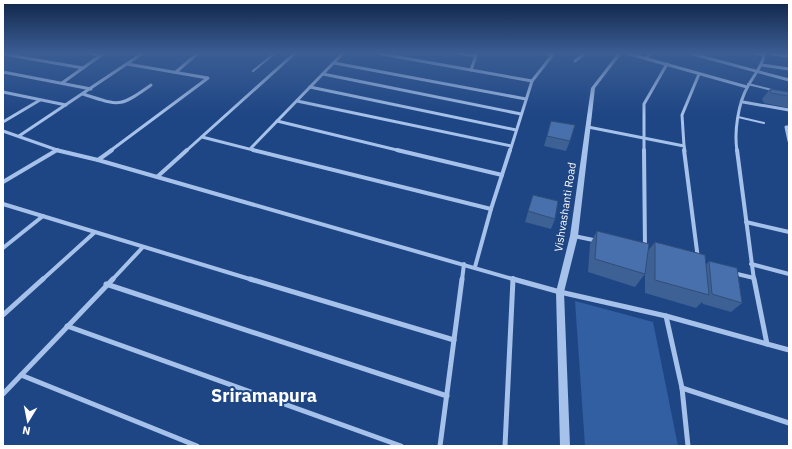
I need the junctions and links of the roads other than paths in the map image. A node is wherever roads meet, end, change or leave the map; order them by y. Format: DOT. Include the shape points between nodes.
graph roads {
  1 [pos="13,74"];
  2 [pos="75,74"];
  3 [pos="113,74"];
  4 [pos="186,74"];
  5 [pos="271,74"];
  6 [pos="323,74"];
  7 [pos="392,74"];
  8 [pos="491,74"];
  9 [pos="538,74"];
  10 [pos="604,74"];
  11 [pos="661,74"];
  12 [pos="699,74"];
  13 [pos="754,74"];
  14 [pos="767,74"];
  15 [pos="789,80"];
  16 [pos="532,82"];
  17 [pos="62,83"];
  18 [pos="151,85"];
  19 [pos="748,86"];
  20 [pos="310,87"];
  21 [pos="91,89"];
  22 [pos="774,91"];
  23 [pos="3,92"];
  24 [pos="84,94"];
  25 [pos="526,99"];
  26 [pos="40,100"];
  27 [pos="297,101"];
  28 [pos="743,102"];
  29 [pos="66,105"];
  30 [pos="789,110"];
  31 [pos="521,114"];
  32 [pos="738,117"];
  33 [pos="277,121"];
  34 [pos="3,122"];
  35 [pos="764,123"];
  36 [pos="588,127"];
  37 [pos="789,127"];
  38 [pos="516,130"];
  39 [pos="3,131"];
  40 [pos="19,136"];
  41 [pos="202,137"];
  42 [pos="644,137"];
  43 [pos="789,140"];
  44 [pos="511,146"];
  45 [pos="684,146"];
  46 [pos="251,148"];
  47 [pos="57,150"];
  48 [pos="98,160"];
  49 [pos="502,175"];
  50 [pos="157,177"];
  51 [pos="3,182"];
  52 [pos="3,205"];
  53 [pos="491,209"];
  54 [pos="43,216"];
  55 [pos="746,222"];
  56 [pos="95,232"];
  57 [pos="789,232"];
  58 [pos="574,236"];
  59 [pos="602,242"];
  60 [pos="143,247"];
  61 [pos="3,248"];
  62 [pos="638,250"];
  63 [pos="464,264"];
  64 [pos="751,264"];
  65 [pos="698,265"];
  66 [pos="475,267"];
  67 [pos="726,271"];
  68 [pos="789,274"];
  69 [pos="513,278"];
  70 [pos="754,278"];
  71 [pos="106,284"];
  72 [pos="560,292"];
  73 [pos="3,314"];
  74 [pos="666,316"];
  75 [pos="67,326"];
  76 [pos="454,340"];
  77 [pos="767,344"];
  78 [pos="789,350"];
  79 [pos="21,375"];
  80 [pos="682,388"];
  81 [pos="3,394"];
  82 [pos="447,396"];
  83 [pos="789,423"];
  84 [pos="197,446"];
  85 [pos="402,446"];
  86 [pos="440,446"];
  87 [pos="505,446"];
  88 [pos="565,446"];
  89 [pos="688,446"];
  1 -- 17 [label="street"];
  2 -- 17 [label="street"];
  3 -- 21 [label="street"];
  4 -- 48 [label="street" via="208,78"];
  5 -- 41 [label="street"];
  6 -- 20 [label="street"];
  6 -- 31 [label="street"];
  7 -- 25 [label="street"];
  8 -- 16 [label="street"];
  9 -- 16 [label="street"];
  10 -- 36 [label="street, Vishvashanti Road" via="593,88"];
  11 -- 42 [label="street" via="644,104"];
  12 -- 19 [label="street"];
  12 -- 45 [label="street" via="682,115"];
  13 -- 19 [label="street"];
  14 -- 15 [label="street"];
  16 -- 25 [label="street"];
  17 -- 21 [label="street"];
  18 -- 24 [label="street" via="122,103"];
  19 -- 22 [label="lane"];
  19 -- 28 [label="street"];
  20 -- 27 [label="street"];
  20 -- 38 [label="street"];
  21 -- 24 [label="street"];
  23 -- 26 [label="street"];
  24 -- 29 [label="street"];
  25 -- 31 [label="street"];
  26 -- 29 [label="street"];
  26 -- 34 [label="street"];
  27 -- 33 [label="street"];
  27 -- 44 [label="street"];
  28 -- 30 [label="street"];
  28 -- 32 [label="street"];
  29 -- 40 [label="street"];
  31 -- 38 [label="street"];
  32 -- 35 [label="lane"];
  32 -- 55 [label="street" via="735,136"];
  33 -- 46 [label="street"];
  33 -- 49 [label="street"];
  36 -- 42 [label="street"];
  36 -- 58 [label="street, Vishvashanti Road"];
  37 -- 43 [label="street" via="786,127"];
  38 -- 44 [label="street"];
  39 -- 40 [label="street"];
  40 -- 47 [label="street"];
  41 -- 46 [label="street"];
  41 -- 50 [label="street"];
  42 -- 45 [label="street"];
  42 -- 62 [label="street" via="645,251"];
  44 -- 49 [label="street"];
  45 -- 65 [label="street"];
  46 -- 53 [label="street"];
  47 -- 48 [label="street"];
  47 -- 51 [label="street"];
  48 -- 50 [label="street"];
  49 -- 53 [label="street"];
  50 -- 63 [label="street"];
  52 -- 54 [label="street"];
  53 -- 66 [label="street"];
  54 -- 56 [label="street"];
  54 -- 61 [label="street"];
  55 -- 57 [label="street"];
  55 -- 64 [label="street"];
  56 -- 60 [label="street"];
  56 -- 73 [label="street"];
  58 -- 59 [label="street"];
  58 -- 72 [label="street, Vishvashanti Road"];
  60 -- 71 [label="street"];
  60 -- 76 [label="street"];
  63 -- 66 [label="street"];
  63 -- 76 [label="street"];
  64 -- 68 [label="street"];
  64 -- 70 [label="street"];
  66 -- 69 [label="street"];
  67 -- 70 [label="street"];
  69 -- 72 [label="street"];
  69 -- 87 [label="street"];
  70 -- 77 [label="street"];
  71 -- 75 [label="street"];
  71 -- 82 [label="street"];
  72 -- 74 [label="street"];
  72 -- 88 [label="street, Vishvashanti Road"];
  74 -- 77 [label="street"];
  74 -- 80 [label="street"];
  75 -- 79 [label="street"];
  75 -- 85 [label="street"];
  76 -- 82 [label="street"];
  77 -- 78 [label="street"];
  79 -- 81 [label="street"];
  79 -- 84 [label="street"];
  80 -- 83 [label="street"];
  80 -- 89 [label="street"];
  82 -- 86 [label="street"];
}
